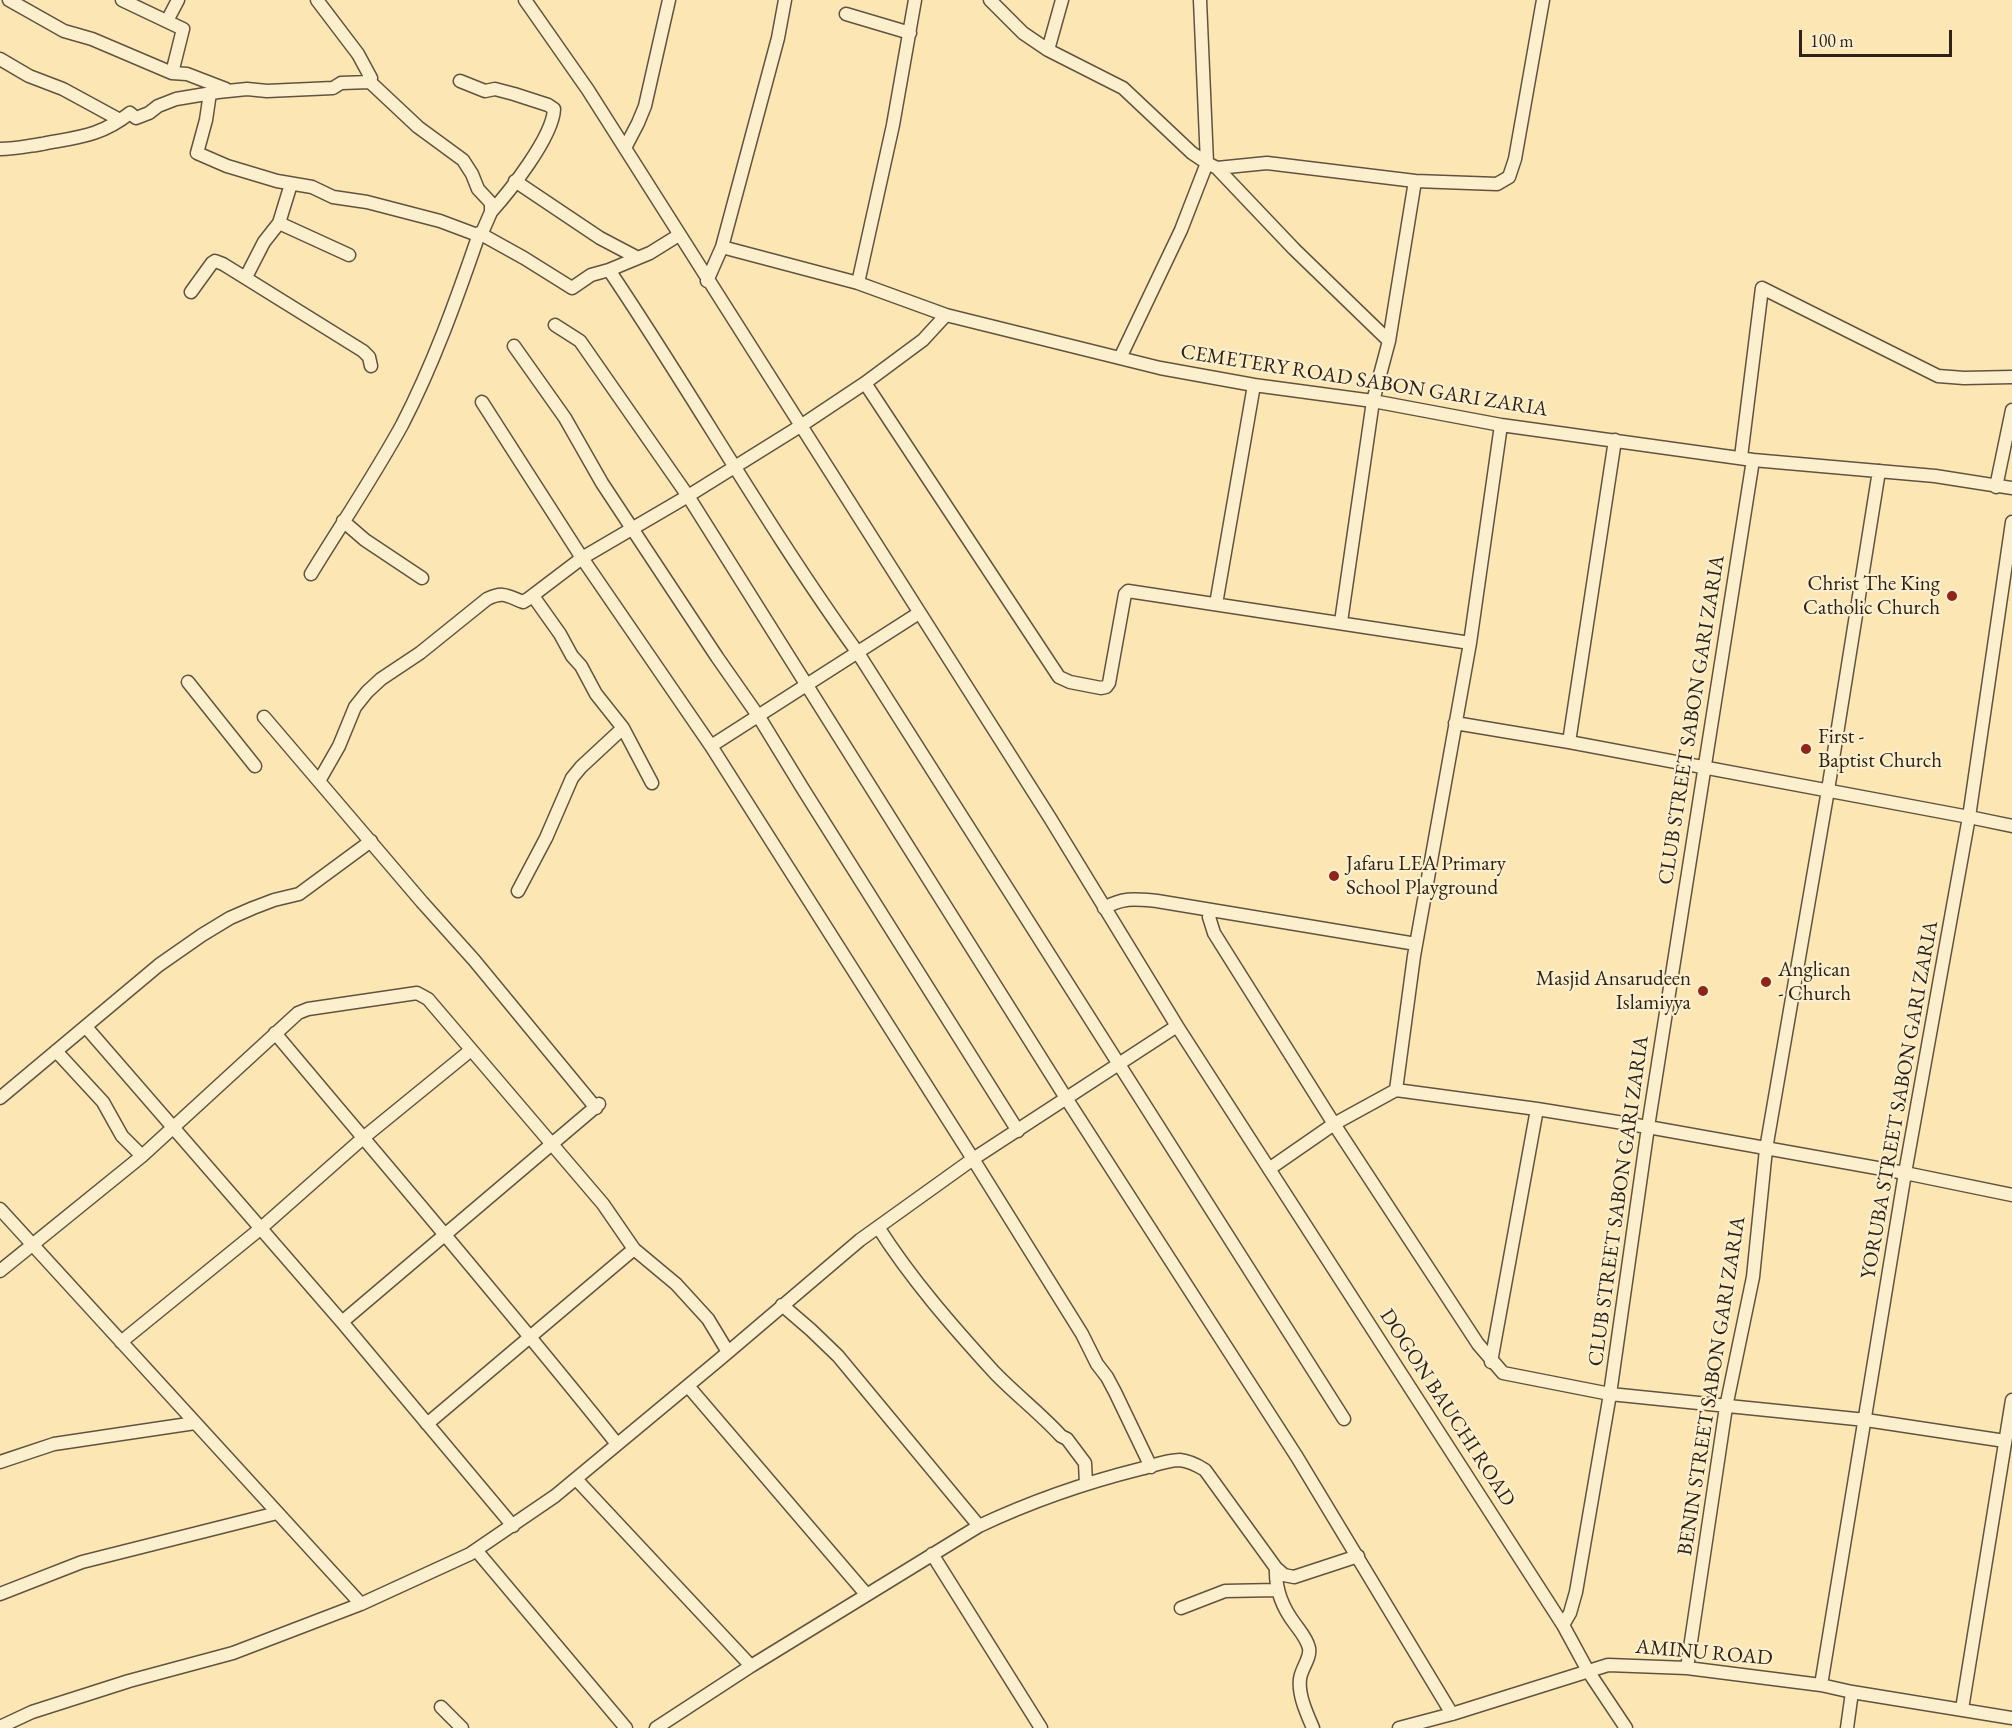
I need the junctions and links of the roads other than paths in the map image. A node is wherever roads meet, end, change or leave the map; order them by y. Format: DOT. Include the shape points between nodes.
graph roads {
  1 [pos="9,0"];
  2 [pos="122,0"];
  3 [pos="178,0"];
  4 [pos="316,0"];
  5 [pos="669,0"];
  6 [pos="785,0"];
  7 [pos="915,0"];
  8 [pos="990,0"];
  9 [pos="1062,0"];
  10 [pos="1200,0"];
  11 [pos="1543,0"];
  12 [pos="529,1"];
  13 [pos="846,14"];
  14 [pos="167,21"];
  15 [pos="910,33"];
  16 [pos="1048,50"];
  17 [pos="0,59"];
  18 [pos="172,73"];
  19 [pos="460,81"];
  20 [pos="370,82"];
  21 [pos="230,90"];
  22 [pos="210,93"];
  23 [pos="120,120"];
  24 [pos="625,148"];
  25 [pos="0,149"];
  26 [pos="1212,166"];
  27 [pos="515,181"];
  28 [pos="1415,181"];
  29 [pos="291,184"];
  30 [pos="491,212"];
  31 [pos="279,223"];
  32 [pos="480,235"];
  33 [pos="679,235"];
  34 [pos="722,247"];
  35 [pos="349,255"];
  36 [pos="638,258"];
  37 [pos="609,270"];
  38 [pos="246,277"];
  39 [pos="707,281"];
  40 [pos="858,283"];
  41 [pos="191,292"];
  42 [pos="946,315"];
  43 [pos="555,325"];
  44 [pos="1389,341"];
  45 [pos="514,346"];
  46 [pos="1120,358"];
  47 [pos="371,366"];
  48 [pos="2012,377"];
  49 [pos="865,383"];
  50 [pos="1254,385"];
  51 [pos="1373,401"];
  52 [pos="482,402"];
  53 [pos="2012,410"];
  54 [pos="801,425"];
  55 [pos="1501,425"];
  56 [pos="1615,440"];
  57 [pos="1747,459"];
  58 [pos="736,466"];
  59 [pos="1879,471"];
  60 [pos="1996,487"];
  61 [pos="2012,488"];
  62 [pos="688,496"];
  63 [pos="344,521"];
  64 [pos="2012,522"];
  65 [pos="634,529"];
  66 [pos="582,558"];
  67 [pos="310,574"];
  68 [pos="422,578"];
  69 [pos="533,596"];
  70 [pos="1216,604"];
  71 [pos="919,613"];
  72 [pos="1341,622"];
  73 [pos="1470,643"];
  74 [pos="858,653"];
  75 [pos="188,682"];
  76 [pos="808,685"];
  77 [pos="264,717"];
  78 [pos="759,717"];
  79 [pos="1455,723"];
  80 [pos="623,728"];
  81 [pos="1569,742"];
  82 [pos="711,746"];
  83 [pos="255,766"];
  84 [pos="1705,768"];
  85 [pos="319,781"];
  86 [pos="652,783"];
  87 [pos="1828,790"];
  88 [pos="1969,817"];
  89 [pos="2012,826"];
  90 [pos="371,841"];
  91 [pos="518,891"];
  92 [pos="1104,908"];
  93 [pos="1212,910"];
  94 [pos="1416,944"];
  95 [pos="1177,1026"];
  96 [pos="86,1027"];
  97 [pos="275,1032"];
  98 [pos="471,1050"];
  99 [pos="56,1051"];
  100 [pos="1119,1064"];
  101 [pos="1396,1090"];
  102 [pos="0,1098"];
  103 [pos="1066,1098"];
  104 [pos="1538,1109"];
  105 [pos="1334,1124"];
  106 [pos="1648,1127"];
  107 [pos="172,1128"];
  108 [pos="1018,1131"];
  109 [pos="363,1138"];
  110 [pos="552,1144"];
  111 [pos="1766,1149"];
  112 [pos="142,1156"];
  113 [pos="973,1159"];
  114 [pos="1269,1169"];
  115 [pos="1905,1173"];
  116 [pos="2012,1196"];
  117 [pos="0,1209"];
  118 [pos="878,1227"];
  119 [pos="260,1229"];
  120 [pos="443,1235"];
  121 [pos="32,1244"];
  122 [pos="634,1249"];
  123 [pos="0,1271"];
  124 [pos="782,1305"];
  125 [pos="342,1323"];
  126 [pos="531,1336"];
  127 [pos="121,1342"];
  128 [pos="728,1352"];
  129 [pos="1491,1362"];
  130 [pos="688,1386"];
  131 [pos="1610,1394"];
  132 [pos="2012,1400"];
  133 [pos="1726,1407"];
  134 [pos="1344,1419"];
  135 [pos="2011,1419"];
  136 [pos="1866,1420"];
  137 [pos="195,1423"];
  138 [pos="427,1424"];
  139 [pos="2006,1441"];
  140 [pos="617,1444"];
  141 [pos="0,1462"];
  142 [pos="1151,1467"];
  143 [pos="576,1479"];
  144 [pos="1086,1484"];
  145 [pos="277,1513"];
  146 [pos="513,1526"];
  147 [pos="979,1526"];
  148 [pos="476,1550"];
  149 [pos="932,1554"];
  150 [pos="1358,1556"];
  151 [pos="1276,1568"];
  152 [pos="1277,1590"];
  153 [pos="0,1594"];
  154 [pos="866,1594"];
  155 [pos="361,1604"];
  156 [pos="1181,1608"];
  157 [pos="1563,1625"];
  158 [pos="751,1666"];
  159 [pos="1687,1668"];
  160 [pos="1588,1671"];
  161 [pos="1821,1685"];
  162 [pos="1852,1692"];
  163 [pos="441,1707"];
  164 [pos="1962,1709"];
  165 [pos="1452,1714"];
  166 [pos="2012,1718"];
  167 [pos="0,1727"];
  168 [pos="462,1728"];
  169 [pos="626,1728"];
  170 [pos="656,1728"];
  171 [pos="1041,1728"];
  172 [pos="1313,1728"];
  173 [pos="1399,1728"];
  174 [pos="1626,1728"];
  175 [pos="1847,1728"];
  1 -- 18 [label="street" via="64,31"];
  2 -- 14 [label="street"];
  3 -- 14 [label="street"];
  4 -- 20 [label="street" via="358,54"];
  5 -- 24 [label="street" via="645,106"];
  6 -- 34 [label="street"];
  7 -- 15 [label="street"];
  8 -- 16 [label="street" via="1023,33"];
  9 -- 16 [label="street"];
  10 -- 26 [label="street"];
  11 -- 28 [label="street" via="1509,177 1497,184"];
  12 -- 24 [label="street, DOGON BAUCHI ROAD"];
  13 -- 15 [label="street"];
  14 -- 18 [label="street" via="183,29"];
  15 -- 40 [label="street"];
  16 -- 26 [label="street" via="1123,88 1192,153"];
  17 -- 23 [label="street"];
  18 -- 21 [label="street" via="187,74"];
  19 -- 27 [label="street" via="485,91 495,89 514,94 554,110 548,130"];
  20 -- 21 [label="street" via="341,83 333,88"];
  20 -- 30 [label="street" via="418,127 463,160 491,204"];
  21 -- 22 [label="street"];
  22 -- 23 [label="street" via="176,99 136,118 130,112"];
  22 -- 29 [label="street" via="197,153"];
  23 -- 25 [label="street" via="93,135"];
  24 -- 33 [label="street, DOGON BAUCHI ROAD"];
  26 -- 28 [label="street" via="1267,163"];
  26 -- 44 [label="street"];
  26 -- 46 [label="street"];
  27 -- 30 [label="street"];
  27 -- 36 [label="street" via="600,238"];
  28 -- 44 [label="street"];
  29 -- 31 [label="street"];
  29 -- 32 [label="street" via="440,221"];
  30 -- 32 [label="street"];
  31 -- 35 [label="street"];
  31 -- 38 [label="street"];
  32 -- 37 [label="street" via="572,288 591,275"];
  32 -- 63 [label="street" via="433,359 401,425"];
  33 -- 36 [label="street"];
  33 -- 39 [label="street, DOGON BAUCHI ROAD"];
  34 -- 39 [label="street"];
  34 -- 40 [label="street, CEMETERY ROAD SABON GARI ZARIA"];
  36 -- 37 [label="street"];
  37 -- 58 [label="street"];
  38 -- 41 [label="street" via="215,261"];
  38 -- 47 [label="street" via="363,351"];
  39 -- 54 [label="street, DOGON BAUCHI ROAD"];
  40 -- 42 [label="street, CEMETERY ROAD SABON GARI ZARIA"];
  42 -- 46 [label="street, CEMETERY ROAD SABON GARI ZARIA"];
  42 -- 49 [label="street" via="923,340"];
  43 -- 62 [label="street" via="580,341"];
  44 -- 51 [label="street"];
  45 -- 65 [label="street" via="565,418"];
  46 -- 50 [label="street, CEMETERY ROAD SABON GARI ZARIA"];
  48 -- 57 [label="street, CLUB STREET SABON GARI ZARIA" via="1938,376 1762,288"];
  49 -- 54 [label="street"];
  49 -- 70 [label="street" via="1065,681 1101,688 1109,683 1128,591"];
  50 -- 51 [label="street, CEMETERY ROAD SABON GARI ZARIA"];
  50 -- 70 [label="street"];
  51 -- 55 [label="street, CEMETERY ROAD SABON GARI ZARIA"];
  51 -- 72 [label="street"];
  52 -- 66 [label="street"];
  53 -- 60 [label="street"];
  54 -- 58 [label="street"];
  54 -- 71 [label="street, DOGON BAUCHI ROAD"];
  55 -- 56 [label="street, CEMETERY ROAD SABON GARI ZARIA"];
  55 -- 73 [label="street"];
  56 -- 57 [label="street, CEMETERY ROAD SABON GARI ZARIA"];
  56 -- 81 [label="street"];
  57 -- 59 [label="street, CEMETERY ROAD SABON GARI ZARIA"];
  57 -- 84 [label="street, CLUB STREET SABON GARI ZARIA"];
  58 -- 62 [label="street"];
  58 -- 74 [label="street"];
  59 -- 60 [label="street, CEMETERY ROAD SABON GARI ZARIA"];
  59 -- 87 [label="street, BENIN STREET SABON GARI ZARIA"];
  60 -- 61 [label="street, CEMETERY ROAD SABON GARI ZARIA"];
  62 -- 65 [label="street"];
  62 -- 76 [label="street"];
  63 -- 67 [label="street"];
  63 -- 68 [label="street"];
  64 -- 88 [label="street, YORUBA STREET SABON GARI ZARIA"];
  65 -- 66 [label="street"];
  65 -- 78 [label="street"];
  66 -- 69 [label="street"];
  66 -- 82 [label="street"];
  69 -- 80 [label="street" via="596,694"];
  69 -- 85 [label="street" via="523,602 497,594 487,599 381,679 355,707"];
  70 -- 72 [label="street"];
  71 -- 74 [label="street"];
  71 -- 92 [label="street, DOGON BAUCHI ROAD"];
  72 -- 73 [label="street"];
  73 -- 79 [label="street"];
  74 -- 76 [label="street"];
  74 -- 100 [label="street"];
  75 -- 83 [label="street"];
  76 -- 78 [label="street"];
  76 -- 103 [label="street"];
  77 -- 85 [label="street"];
  78 -- 82 [label="street"];
  78 -- 108 [label="street"];
  79 -- 81 [label="street"];
  79 -- 94 [label="street"];
  80 -- 86 [label="street"];
  80 -- 91 [label="street" via="572,778"];
  81 -- 84 [label="street"];
  82 -- 113 [label="street"];
  84 -- 87 [label="street"];
  84 -- 106 [label="street, CLUB STREET SABON GARI ZARIA"];
  85 -- 90 [label="street"];
  87 -- 88 [label="street"];
  87 -- 111 [label="street, BENIN STREET SABON GARI ZARIA"];
  88 -- 89 [label="street"];
  88 -- 115 [label="street, YORUBA STREET SABON GARI ZARIA"];
  90 -- 96 [label="street" via="299,894 253,908 202,935 159,965"];
  90 -- 110 [label="street" via="598,1106"];
  92 -- 93 [label="street" via="1118,901 1141,899"];
  92 -- 95 [label="street, DOGON BAUCHI ROAD"];
  93 -- 94 [label="street"];
  93 -- 105 [label="street" via="1209,917 1214,933"];
  94 -- 101 [label="street"];
  95 -- 100 [label="street"];
  95 -- 114 [label="street, DOGON BAUCHI ROAD"];
  96 -- 99 [label="street"];
  96 -- 107 [label="street"];
  97 -- 98 [label="street" via="303,1010 412,993 428,999"];
  97 -- 107 [label="street"];
  97 -- 109 [label="street"];
  98 -- 109 [label="street"];
  98 -- 110 [label="street"];
  99 -- 102 [label="street"];
  99 -- 112 [label="street" via="103,1102 122,1136"];
  100 -- 103 [label="street"];
  100 -- 134 [label="street"];
  101 -- 104 [label="street"];
  101 -- 105 [label="street"];
  103 -- 108 [label="street"];
  103 -- 150 [label="street"];
  104 -- 106 [label="street"];
  104 -- 129 [label="street"];
  105 -- 114 [label="street"];
  105 -- 129 [label="street"];
  106 -- 111 [label="street"];
  106 -- 131 [label="street, CLUB STREET SABON GARI ZARIA"];
  107 -- 112 [label="street"];
  107 -- 119 [label="street"];
  108 -- 113 [label="street"];
  109 -- 119 [label="street"];
  109 -- 120 [label="street"];
  110 -- 120 [label="street"];
  110 -- 122 [label="street" via="603,1204"];
  111 -- 115 [label="street"];
  111 -- 133 [label="street, BENIN STREET SABON GARI ZARIA" via="1754,1277"];
  112 -- 121 [label="street"];
  113 -- 118 [label="street"];
  113 -- 142 [label="street" via="1107,1377"];
  114 -- 157 [label="street, DOGON BAUCHI ROAD"];
  115 -- 116 [label="street"];
  115 -- 136 [label="street, YORUBA STREET SABON GARI ZARIA"];
  117 -- 121 [label="street"];
  118 -- 124 [label="street"];
  118 -- 144 [label="street" via="933,1301 995,1373 1060,1436 1067,1438 1085,1463"];
  119 -- 125 [label="street"];
  119 -- 127 [label="street"];
  120 -- 125 [label="street"];
  120 -- 126 [label="street"];
  121 -- 123 [label="street"];
  121 -- 127 [label="street"];
  122 -- 126 [label="street"];
  122 -- 128 [label="street" via="676,1284 708,1319"];
  124 -- 128 [label="street"];
  124 -- 147 [label="street" via="838,1356"];
  125 -- 138 [label="street"];
  126 -- 138 [label="street"];
  126 -- 140 [label="street"];
  127 -- 137 [label="street"];
  128 -- 130 [label="street"];
  129 -- 131 [label="street" via="1503,1373"];
  130 -- 140 [label="street"];
  130 -- 154 [label="street"];
  131 -- 133 [label="street"];
  131 -- 157 [label="street, CLUB STREET SABON GARI ZARIA" via="1576,1592"];
  132 -- 135 [label="street"];
  133 -- 136 [label="street"];
  133 -- 159 [label="street, BENIN STREET SABON GARI ZARIA"];
  135 -- 139 [label="street"];
  136 -- 139 [label="street"];
  136 -- 161 [label="street, YORUBA STREET SABON GARI ZARIA"];
  137 -- 141 [label="street" via="54,1444"];
  137 -- 145 [label="street"];
  138 -- 146 [label="street"];
  139 -- 164 [label="street"];
  140 -- 143 [label="street"];
  142 -- 144 [label="street"];
  142 -- 151 [label="street" via="1179,1460 1205,1470"];
  143 -- 146 [label="street"];
  143 -- 158 [label="street"];
  144 -- 147 [label="street"];
  145 -- 153 [label="street" via="82,1563"];
  145 -- 155 [label="street"];
  146 -- 148 [label="street"];
  147 -- 149 [label="street"];
  148 -- 155 [label="street"];
  148 -- 169 [label="street"];
  149 -- 154 [label="street"];
  149 -- 171 [label="street"];
  150 -- 151 [label="street" via="1294,1577"];
  150 -- 165 [label="street"];
  151 -- 152 [label="street"];
  152 -- 156 [label="street" via="1225,1591"];
  152 -- 172 [label="street" via="1309,1649 1299,1681"];
  154 -- 158 [label="street"];
  155 -- 167 [label="street" via="233,1653 129,1681 32,1712"];
  157 -- 160 [label="street, DOGON BAUCHI ROAD"];
  158 -- 170 [label="street"];
  159 -- 160 [label="street, AMINU ROAD" via="1608,1665"];
  159 -- 161 [label="street, AMINU ROAD"];
  160 -- 165 [label="street, AMINU ROAD"];
  160 -- 174 [label="street, DOGON BAUCHI ROAD"];
  161 -- 162 [label="street, AMINU ROAD"];
  162 -- 164 [label="street, AMINU ROAD"];
  162 -- 175 [label="street"];
  163 -- 168 [label="street"];
  164 -- 166 [label="street, AMINU ROAD"];
  165 -- 173 [label="street, AMINU ROAD"];
}
